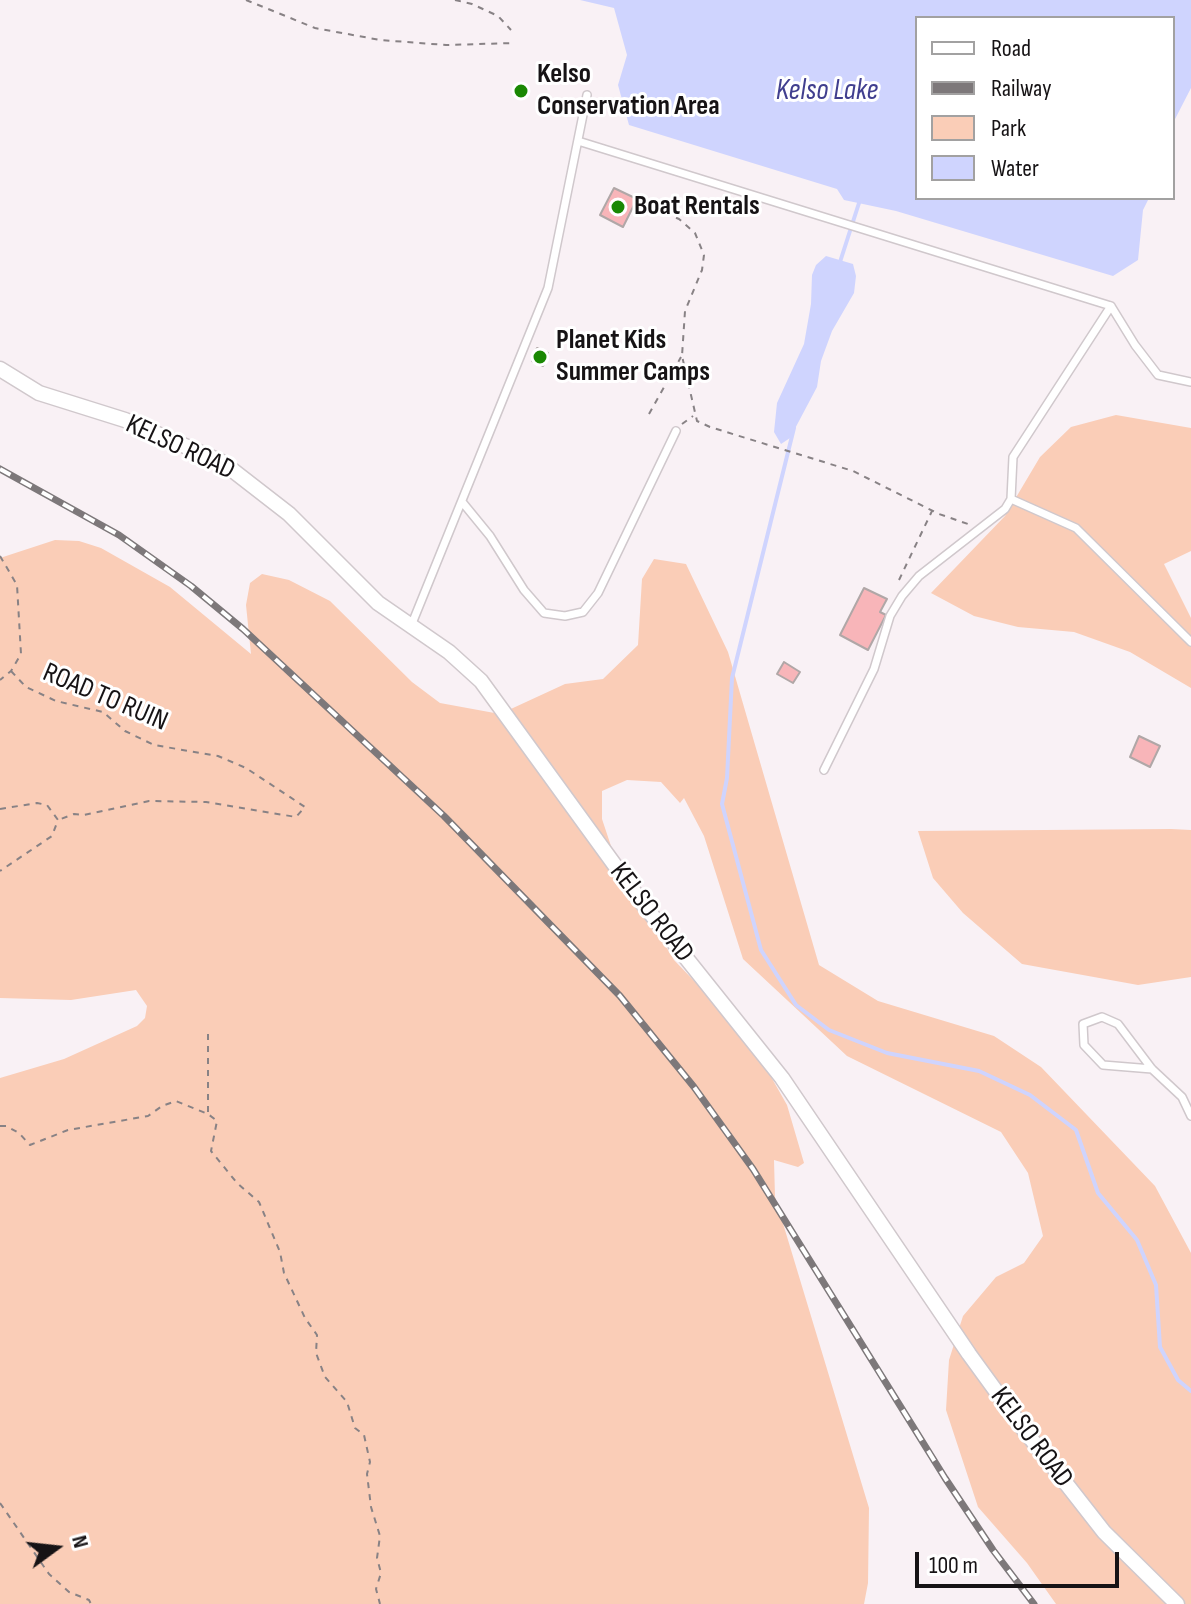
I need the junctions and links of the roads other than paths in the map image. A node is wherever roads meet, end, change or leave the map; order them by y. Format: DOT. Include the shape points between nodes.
graph roads {
  1 [pos="587,95"];
  2 [pos="578,141"];
  3 [pos="1111,306"];
  4 [pos="0,369"];
  5 [pos="0,381"];
  6 [pos="1191,382"];
  7 [pos="20,383"];
  8 [pos="676,431"];
  9 [pos="1011,499"];
  10 [pos="463,503"];
  11 [pos="411,626"];
  12 [pos="1191,642"];
  13 [pos="824,770"];
  14 [pos="1152,1069"];
  15 [pos="1191,1116"];
  16 [pos="1177,1604"];
  1 -- 2 [label="lane"];
  2 -- 3 [label="lane"];
  2 -- 10 [label="lane" via="548,288"];
  3 -- 6 [label="lane" via="1158,375"];
  3 -- 9 [label="lane" via="1013,457"];
  4 -- 7 [label="street, KELSO ROAD"];
  5 -- 7 [label="lane"];
  7 -- 11 [label="street, KELSO ROAD" via="222,462 289,514 378,603"];
  8 -- 10 [label="lane" via="598,593 583,612 544,613"];
  9 -- 12 [label="lane" via="1076,528"];
  9 -- 13 [label="lane" via="902,596 890,616 874,669"];
  10 -- 11 [label="lane"];
  11 -- 16 [label="street, KELSO ROAD" via="481,681 643,904 782,1078 1025,1431 1104,1532"];
  14 -- 14 [label="lane" via="1118,1024 1102,1017 1083,1024 1084,1045 1103,1065"];
  14 -- 15 [label="lane" via="1182,1097"];
}
